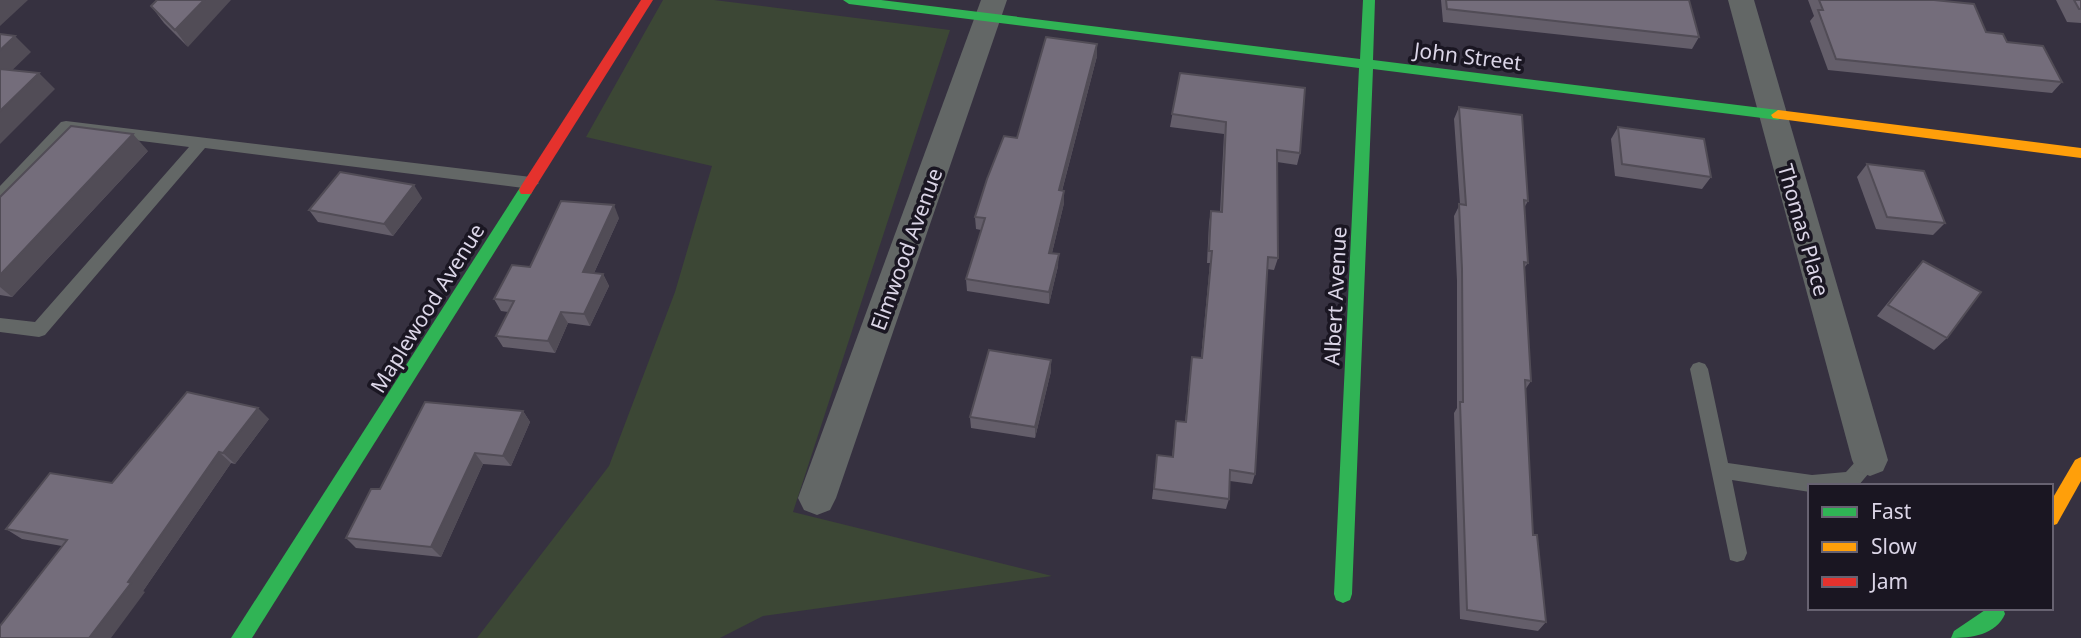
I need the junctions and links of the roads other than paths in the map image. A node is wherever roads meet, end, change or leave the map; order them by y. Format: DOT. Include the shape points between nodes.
graph roads {
  1 [pos="648,0"];
  2 [pos="849,0"];
  3 [pos="1369,0"];
  4 [pos="1741,0"];
  5 [pos="991,9"];
  6 [pos="1367,64"];
  7 [pos="1771,115"];
  8 [pos="201,142"];
  9 [pos="2081,153"];
  10 [pos="531,183"];
  11 [pos="0,196"];
  12 [pos="0,325"];
  13 [pos="1699,369"];
  14 [pos="1870,460"];
  15 [pos="2081,465"];
  16 [pos="1720,470"];
  17 [pos="817,498"];
  18 [pos="2053,514"];
  19 [pos="1737,553"];
  20 [pos="1343,594"];
  21 [pos="1998,611"];
  22 [pos="241,638"];
  23 [pos="1961,638"];
  24 [pos="1983,638"];
  1 -- 10 [label="main road, Maplewood Avenue"];
  2 -- 5 [label="main road, John Street"];
  3 -- 6 [label="main road, Albert Avenue"];
  4 -- 7 [label="street, Thomas Place"];
  5 -- 6 [label="main road, John Street"];
  5 -- 17 [label="street, Elmwood Avenue"];
  6 -- 7 [label="main road, John Street"];
  6 -- 20 [label="main road, Albert Avenue"];
  7 -- 9 [label="main road, John Street"];
  7 -- 14 [label="street, Thomas Place"];
  8 -- 10 [label="lane"];
  8 -- 11 [label="lane" via="66,126"];
  8 -- 12 [label="lane" via="39,330"];
  10 -- 22 [label="main road, Maplewood Avenue"];
  13 -- 16 [label="lane"];
  14 -- 16 [label="lane" via="1851,480 1812,484"];
  15 -- 18 [label="main road"];
  16 -- 19 [label="lane"];
  21 -- 23 [label="main road"];
  21 -- 24 [label="main road"];
}
